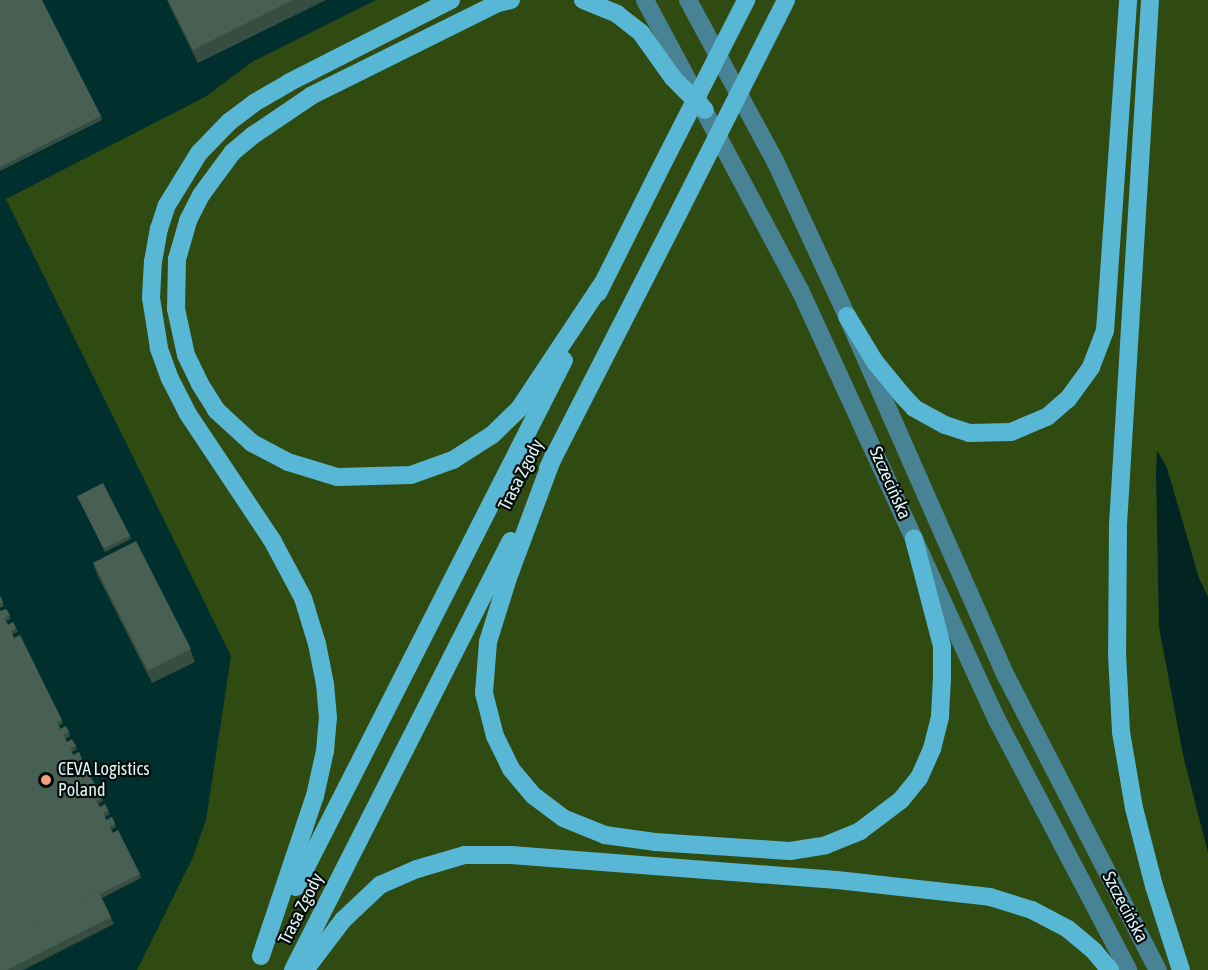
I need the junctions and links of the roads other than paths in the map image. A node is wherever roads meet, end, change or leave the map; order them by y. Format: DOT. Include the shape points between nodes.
graph roads {
  1 [pos="451,0"];
  2 [pos="511,0"];
  3 [pos="583,0"];
  4 [pos="645,0"];
  5 [pos="688,0"];
  6 [pos="746,0"];
  7 [pos="786,0"];
  8 [pos="1128,0"];
  9 [pos="1150,0"];
  10 [pos="705,110"];
  11 [pos="602,284"];
  12 [pos="847,316"];
  13 [pos="553,458"];
  14 [pos="914,539"];
  15 [pos="257,963"];
  16 [pos="293,970"];
  17 [pos="305,970"];
  18 [pos="1110,970"];
  19 [pos="1128,970"];
  20 [pos="1158,970"];
  21 [pos="1181,970"];
  1 -- 15 [label="highway" via="288,83 229,122 195,160 167,205 159,229 151,298 159,348 170,379 188,414 272,540 303,598 325,684 328,718 315,796"];
  2 -- 11 [label="highway" via="311,96 232,153 201,195 188,221 177,259 176,309 186,355 216,410 252,443 288,462 337,477 411,475 453,460 492,435 519,409"];
  3 -- 10 [label="highway" via="616,14 641,33 673,78"];
  4 -- 10 [label="main road, Szczecińska"];
  5 -- 12 [label="main road, Szczecińska" via="776,163"];
  6 -- 11 [label="highway, Trasa Zgody, bridge"];
  7 -- 13 [label="highway, Trasa Zgody, bridge"];
  8 -- 12 [label="highway" via="1105,331 1091,367 1068,399 1047,417 1011,432 969,433 945,425 914,408 903,396 875,362"];
  9 -- 21 [label="highway" via="1118,525 1117,653 1121,732 1134,808"];
  10 -- 14 [label="main road, Szczecińska" via="820,329"];
  11 -- 15 [label="highway, Trasa Zgody"];
  12 -- 20 [label="main road, Szczecińska" via="1006,676"];
  13 -- 14 [label="highway" via="488,642 484,693 495,736 511,769 534,796 563,818 605,835 790,851 826,845 860,831 901,800 918,778 932,749 940,716 942,681 942,646"];
  13 -- 16 [label="highway, Trasa Zgody"];
  14 -- 19 [label="main road, Szczecińska" via="997,720"];
  17 -- 18 [label="highway" via="343,920 380,885 465,855 552,858 975,894 1014,903 1049,918 1084,942"];
}
